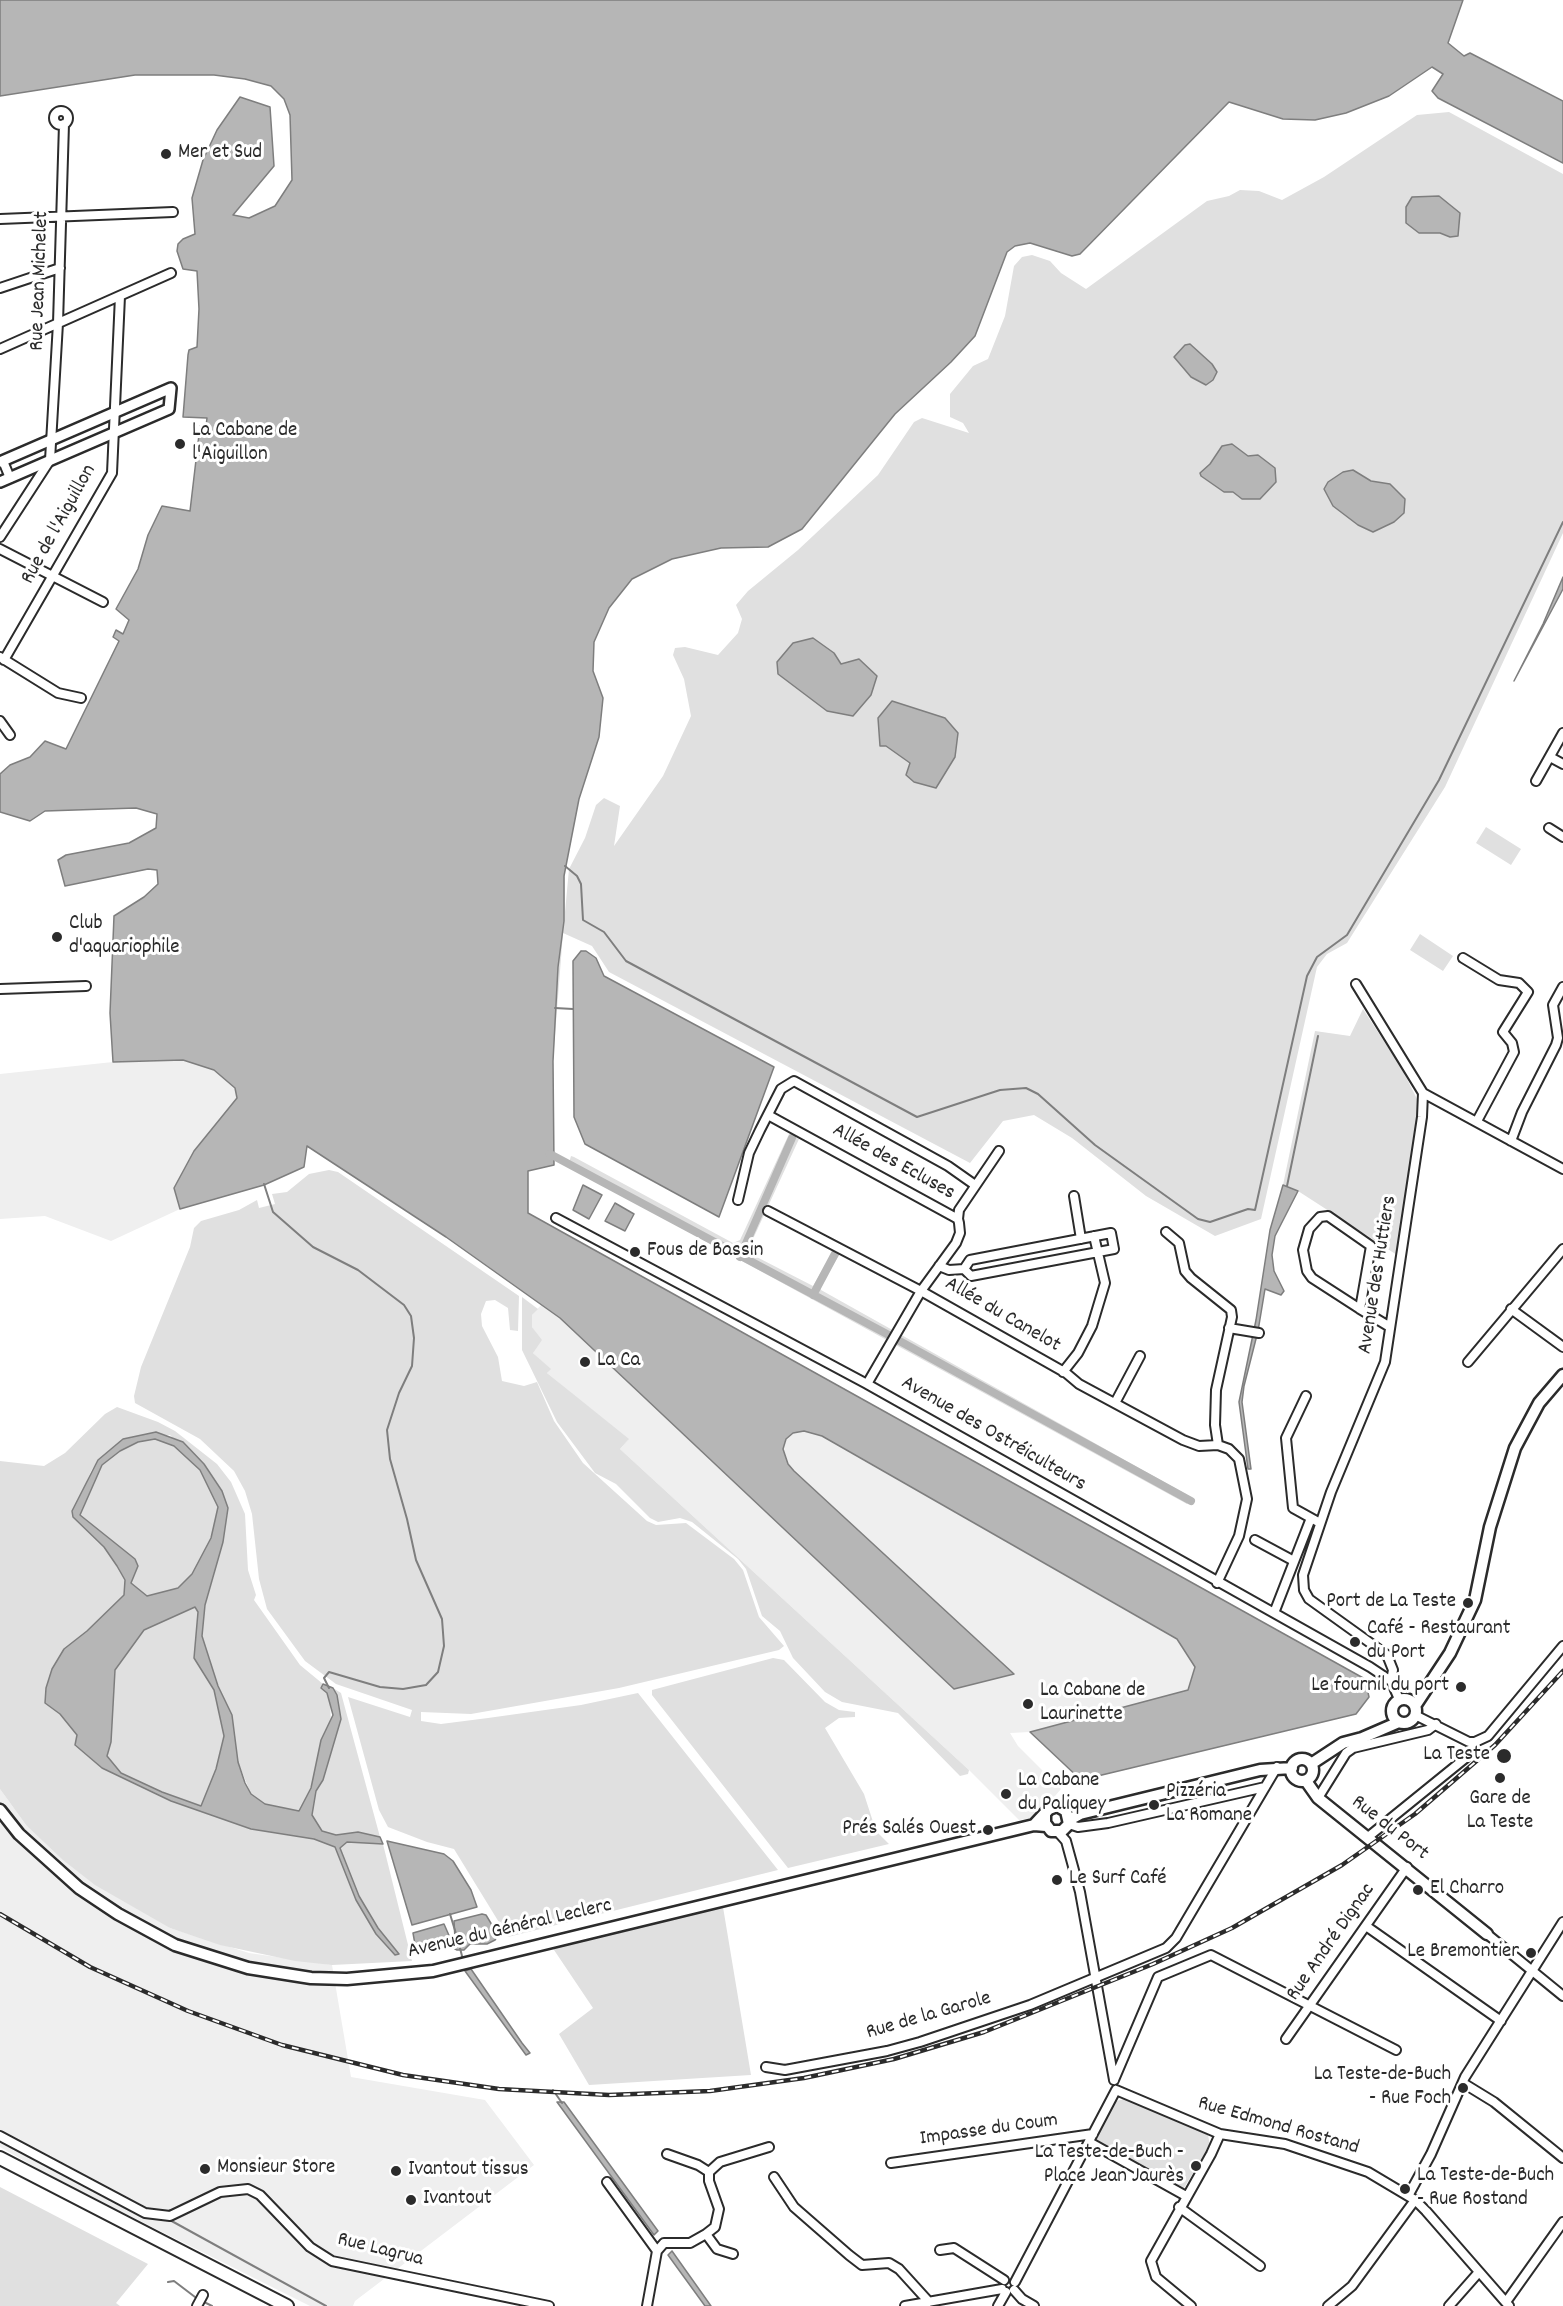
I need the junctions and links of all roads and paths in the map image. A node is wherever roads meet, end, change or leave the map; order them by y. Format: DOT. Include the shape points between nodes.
graph roads {
  1 [pos="64,124"];
  2 [pos="172,212"];
  3 [pos="61,216"];
  4 [pos="0,219"];
  5 [pos="60,268"];
  6 [pos="171,273"];
  7 [pos="0,288"];
  8 [pos="120,296"];
  9 [pos="58,323"];
  10 [pos="0,349"];
  11 [pos="116,412"];
  12 [pos="114,435"];
  13 [pos="53,438"];
  14 [pos="50,460"];
  15 [pos="1,461"];
  16 [pos="10,478"];
  17 [pos="0,482"];
  18 [pos="0,537"];
  19 [pos="0,549"];
  20 [pos="52,576"];
  21 [pos="103,602"];
  22 [pos="2,659"];
  23 [pos="81,698"];
  24 [pos="0,721"];
  25 [pos="1563,733"];
  26 [pos="10,735"];
  27 [pos="1550,757"];
  28 [pos="1563,764"];
  29 [pos="1536,781"];
  30 [pos="1549,828"];
  31 [pos="1562,835"];
  32 [pos="1463,958"];
  33 [pos="1356,984"];
  34 [pos="86,986"];
  35 [pos="1563,987"];
  36 [pos="0,989"];
  37 [pos="1423,1093"];
  38 [pos="768,1115"];
  39 [pos="1477,1121"];
  40 [pos="1511,1141"];
  41 [pos="999,1151"];
  42 [pos="1563,1169"];
  43 [pos="975,1185"];
  44 [pos="1074,1196"];
  45 [pos="738,1200"];
  46 [pos="768,1211"];
  47 [pos="556,1218"];
  48 [pos="957,1219"];
  49 [pos="1166,1232"];
  50 [pos="1095,1236"];
  51 [pos="1081,1239"];
  52 [pos="1563,1250"];
  53 [pos="1098,1252"];
  54 [pos="939,1266"];
  55 [pos="964,1269"];
  56 [pos="921,1291"];
  57 [pos="1360,1308"];
  58 [pos="1510,1310"];
  59 [pos="1390,1327"];
  60 [pos="1230,1328"];
  61 [pos="1259,1334"];
  62 [pos="1563,1347"];
  63 [pos="1140,1356"];
  64 [pos="1468,1362"];
  65 [pos="1063,1372"];
  66 [pos="1563,1375"];
  67 [pos="867,1384"];
  68 [pos="1306,1396"];
  69 [pos="1114,1403"];
  70 [pos="1218,1445"];
  71 [pos="1311,1518"];
  72 [pos="1320,1523"];
  73 [pos="1255,1540"];
  74 [pos="1294,1561"];
  75 [pos="1217,1582"];
  76 [pos="1274,1613"];
  77 [pos="1563,1646"];
  78 [pos="1391,1681"];
  79 [pos="1410,1705"];
  80 [pos="1392,1711"];
  81 [pos="1399,1722"];
  82 [pos="1436,1724"];
  83 [pos="1378,1731"];
  84 [pos="1475,1742"];
  85 [pos="1311,1764"];
  86 [pos="1276,1767"];
  87 [pos="1292,1768"];
  88 [pos="1306,1780"];
  89 [pos="1265,1787"];
  90 [pos="1318,1798"];
  91 [pos="0,1810"];
  92 [pos="1046,1821"];
  93 [pos="1066,1823"];
  94 [pos="1368,1837"];
  95 [pos="1407,1867"];
  96 [pos="1563,1922"];
  97 [pos="1366,1926"];
  98 [pos="1487,1934"];
  99 [pos="1560,1936"];
  100 [pos="1533,1973"];
  101 [pos="1096,1976"];
  102 [pos="1563,1996"];
  103 [pos="1308,2007"];
  104 [pos="1501,2021"];
  105 [pos="1286,2039"];
  106 [pos="1396,2050"];
  107 [pos="766,2067"];
  108 [pos="1114,2080"];
  109 [pos="1463,2083"];
  110 [pos="1116,2090"];
  111 [pos="1093,2134"];
  112 [pos="1220,2134"];
  113 [pos="0,2136"];
  114 [pos="1089,2142"];
  115 [pos="769,2147"];
  116 [pos="667,2154"];
  117 [pos="0,2158"];
  118 [pos="1563,2158"];
  119 [pos="891,2163"];
  120 [pos="709,2172"];
  121 [pos="774,2177"];
  122 [pos="607,2182"];
  123 [pos="1186,2196"];
  124 [pos="1411,2198"];
  125 [pos="1179,2207"];
  126 [pos="1563,2222"];
  127 [pos="706,2234"];
  128 [pos="940,2250"];
  129 [pos="657,2251"];
  130 [pos="733,2254"];
  131 [pos="1260,2265"];
  132 [pos="1479,2272"];
  133 [pos="1008,2287"];
  134 [pos="203,2295"];
  135 [pos="929,2302"];
  136 [pos="1507,2304"];
  137 [pos="197,2306"];
  138 [pos="287,2306"];
  139 [pos="549,2306"];
  140 [pos="647,2306"];
  141 [pos="904,2306"];
  142 [pos="998,2306"];
  143 [pos="1034,2306"];
  144 [pos="1191,2306"];
  145 [pos="1328,2306"];
  146 [pos="1449,2306"];
  1 -- 3 [label="street, Rue Jean Michelet"];
  2 -- 3 [label="street"];
  3 -- 4 [label="street"];
  3 -- 5 [label="street, Rue Jean Michelet"];
  5 -- 7 [label="street"];
  5 -- 9 [label="street, Rue Jean Michelet"];
  6 -- 8 [label="street"];
  8 -- 9 [label="street"];
  8 -- 11 [label="street"];
  9 -- 10 [label="street"];
  9 -- 13 [label="street, Rue Jean Michelet"];
  11 -- 12 [label="street, Rue de l'Aiguillon"];
  11 -- 12 [label="street" via="171,388 169,409"];
  11 -- 13 [label="street"];
  12 -- 14 [label="street"];
  12 -- 20 [label="street, Rue de l'Aiguillon" via="112,473"];
  13 -- 14 [label="street, Rue Jean Michelet"];
  13 -- 15 [label="street"];
  14 -- 16 [label="street"];
  14 -- 18 [label="street"];
  15 -- 16 [label="street"];
  16 -- 17 [label="street"];
  19 -- 20 [label="street"];
  20 -- 21 [label="street"];
  20 -- 22 [label="street, Rue de l'Aiguillon"];
  22 -- 23 [label="street" via="58,693"];
  24 -- 26 [label="street"];
  25 -- 27 [label="street"];
  27 -- 28 [label="street"];
  27 -- 29 [label="street"];
  30 -- 31 [label="street"];
  32 -- 39 [label="street" via="1499,980 1519,983 1528,992 1503,1032 1514,1052"];
  33 -- 37 [label="street"];
  34 -- 36 [label="street"];
  35 -- 40 [label="street" via="1553,1005 1556,1045 1521,1112"];
  37 -- 39 [label="street"];
  37 -- 59 [label="street, Avenue des Huttiers"];
  38 -- 43 [label="street" via="785,1084 799,1081"];
  38 -- 45 [label="street" via="749,1152"];
  38 -- 48 [label="street, Allée des Ecluses"];
  39 -- 40 [label="street"];
  40 -- 42 [label="street"];
  41 -- 43 [label="street"];
  43 -- 48 [label="street"];
  44 -- 51 [label="street"];
  46 -- 56 [label="street, Allée du Canelot"];
  47 -- 67 [label="street, Avenue des Ostréiculteurs"];
  48 -- 54 [label="street, Allée des Ecluses" via="959,1237"];
  49 -- 60 [label="street" via="1179,1242 1185,1271 1231,1310"];
  50 -- 51 [label="street"];
  50 -- 53 [label="street"];
  50 -- 53 [label="street" via="1111,1233 1114,1249"];
  51 -- 55 [label="street" via="970,1260"];
  52 -- 58 [label="street"];
  53 -- 55 [label="street" via="971,1276"];
  53 -- 65 [label="street" via="1105,1283 1092,1326"];
  54 -- 55 [label="street"];
  54 -- 56 [label="street, Allée des Ecluses"];
  56 -- 65 [label="street, Allée du Canelot"];
  56 -- 67 [label="street, Allée des Ecluses"];
  57 -- 57 [label="street" via="1306,1272 1303,1250 1309,1229 1320,1217 1328,1216 1371,1246"];
  57 -- 59 [label="street"];
  58 -- 62 [label="street"];
  58 -- 64 [label="street"];
  59 -- 72 [label="street, Avenue des Huttiers" via="1385,1362"];
  60 -- 61 [label="street"];
  60 -- 70 [label="street" via="1216,1390"];
  63 -- 69 [label="street"];
  65 -- 69 [label="street, Allée du Canelot"];
  66 -- 79 [label="main road" via="1539,1403 1515,1448 1490,1527 1475,1600 1450,1653"];
  67 -- 75 [label="street, Avenue des Ostréiculteurs"];
  68 -- 71 [label="street" via="1287,1438 1293,1508"];
  69 -- 70 [label="street, Allée du Canelot" via="1183,1440 1199,1446"];
  70 -- 75 [label="street" via="1239,1459 1247,1499 1239,1536"];
  71 -- 72 [label="street"];
  71 -- 74 [label="street"];
  72 -- 78 [label="street, Avenue des Huttiers" via="1303,1575 1304,1590 1309,1599 1387,1655 1393,1670"];
  73 -- 74 [label="street"];
  74 -- 76 [label="street"];
  75 -- 76 [label="street, Avenue des Ostréiculteurs"];
  76 -- 78 [label="street, Avenue des Ostréiculteurs"];
  77 -- 84 [label="street" via="1488,1736"];
  78 -- 79 [label="street"];
  79 -- 80 [label="main road"];
  79 -- 81 [label="main road" via="1407,1722"];
  79 -- 82 [label="street"];
  80 -- 81 [label="main road"];
  80 -- 83 [label="main road"];
  81 -- 83 [label="main road"];
  82 -- 84 [label="street"];
  82 -- 90 [label="street" via="1428,1730 1353,1748"];
  83 -- 85 [label="main road" via="1343,1743"];
  84 -- 94 [label="street" via="1468,1756"];
  85 -- 87 [label="main road" via="1299,1760"];
  85 -- 88 [label="main road" via="1313,1774"];
  86 -- 87 [label="main road"];
  86 -- 89 [label="street, Rue de la Garole"];
  86 -- 93 [label="main road" via="1080,1814"];
  87 -- 88 [label="main road" via="1296,1780"];
  88 -- 90 [label="main road, Rue du Port"];
  89 -- 93 [label="street" via="1108,1823 1078,1827"];
  89 -- 101 [label="street, Rue de la Garole" via="1171,1943"];
  90 -- 94 [label="main road, Rue du Port"];
  91 -- 92 [label="main road, Avenue du Général Leclerc" via="19,1834 79,1888 175,1945 248,1968 347,1979 422,1972 466,1963"];
  92 -- 93 [label="main road"];
  92 -- 93 [label="main road" via="1053,1807 1060,1807"];
  93 -- 101 [label="street" via="1066,1841"];
  94 -- 95 [label="main road, Rue du Port"];
  95 -- 97 [label="street, Rue André Dignac"];
  95 -- 98 [label="main road, Rue du Port"];
  96 -- 99 [label="street"];
  97 -- 103 [label="street, Rue André Dignac"];
  97 -- 104 [label="street"];
  98 -- 100 [label="street, Rue du Port"];
  99 -- 100 [label="street"];
  100 -- 102 [label="street, Rue du Port"];
  100 -- 104 [label="street"];
  101 -- 107 [label="street, Rue de la Garole" via="981,2023 886,2051 785,2070"];
  101 -- 108 [label="street"];
  103 -- 105 [label="street, Rue André Dignac"];
  103 -- 106 [label="street"];
  103 -- 108 [label="street" via="1211,1955 1158,1977"];
  104 -- 109 [label="street"];
  108 -- 110 [label="street"];
  109 -- 118 [label="street" via="1494,2102"];
  109 -- 124 [label="street"];
  110 -- 111 [label="street"];
  110 -- 112 [label="street, Rue Edmond Rostand"];
  111 -- 114 [label="street"];
  111 -- 119 [label="street, Impasse du Coum"];
  112 -- 123 [label="street"];
  112 -- 124 [label="street, Rue Edmond Rostand" via="1285,2144 1360,2168"];
  113 -- 139 [label="street, Rue Lagrua" via="145,2213 170,2217 220,2192 248,2189 260,2195 310,2247 332,2261"];
  114 -- 123 [label="street"];
  114 -- 133 [label="street"];
  115 -- 120 [label="street" via="720,2162"];
  116 -- 120 [label="street"];
  117 -- 138 [label="main road"];
  120 -- 127 [label="street" via="719,2209 715,2228"];
  121 -- 135 [label="street" via="794,2207 849,2256 862,2265 889,2263"];
  122 -- 129 [label="street"];
  123 -- 125 [label="street"];
  124 -- 132 [label="street, Rue Edmond Rostand"];
  124 -- 145 [label="street" via="1352,2286"];
  125 -- 131 [label="street"];
  125 -- 144 [label="street" via="1152,2255 1151,2266 1156,2277"];
  126 -- 136 [label="street"];
  127 -- 129 [label="street" via="690,2243 667,2241"];
  127 -- 130 [label="street" via="717,2249"];
  128 -- 133 [label="street" via="954,2248"];
  129 -- 140 [label="street"];
  132 -- 136 [label="street, Rue Edmond Rostand"];
  132 -- 146 [label="street"];
  133 -- 135 [label="street"];
  133 -- 142 [label="street"];
  133 -- 143 [label="street"];
  134 -- 137 [label="street"];
  135 -- 141 [label="street"];
}
